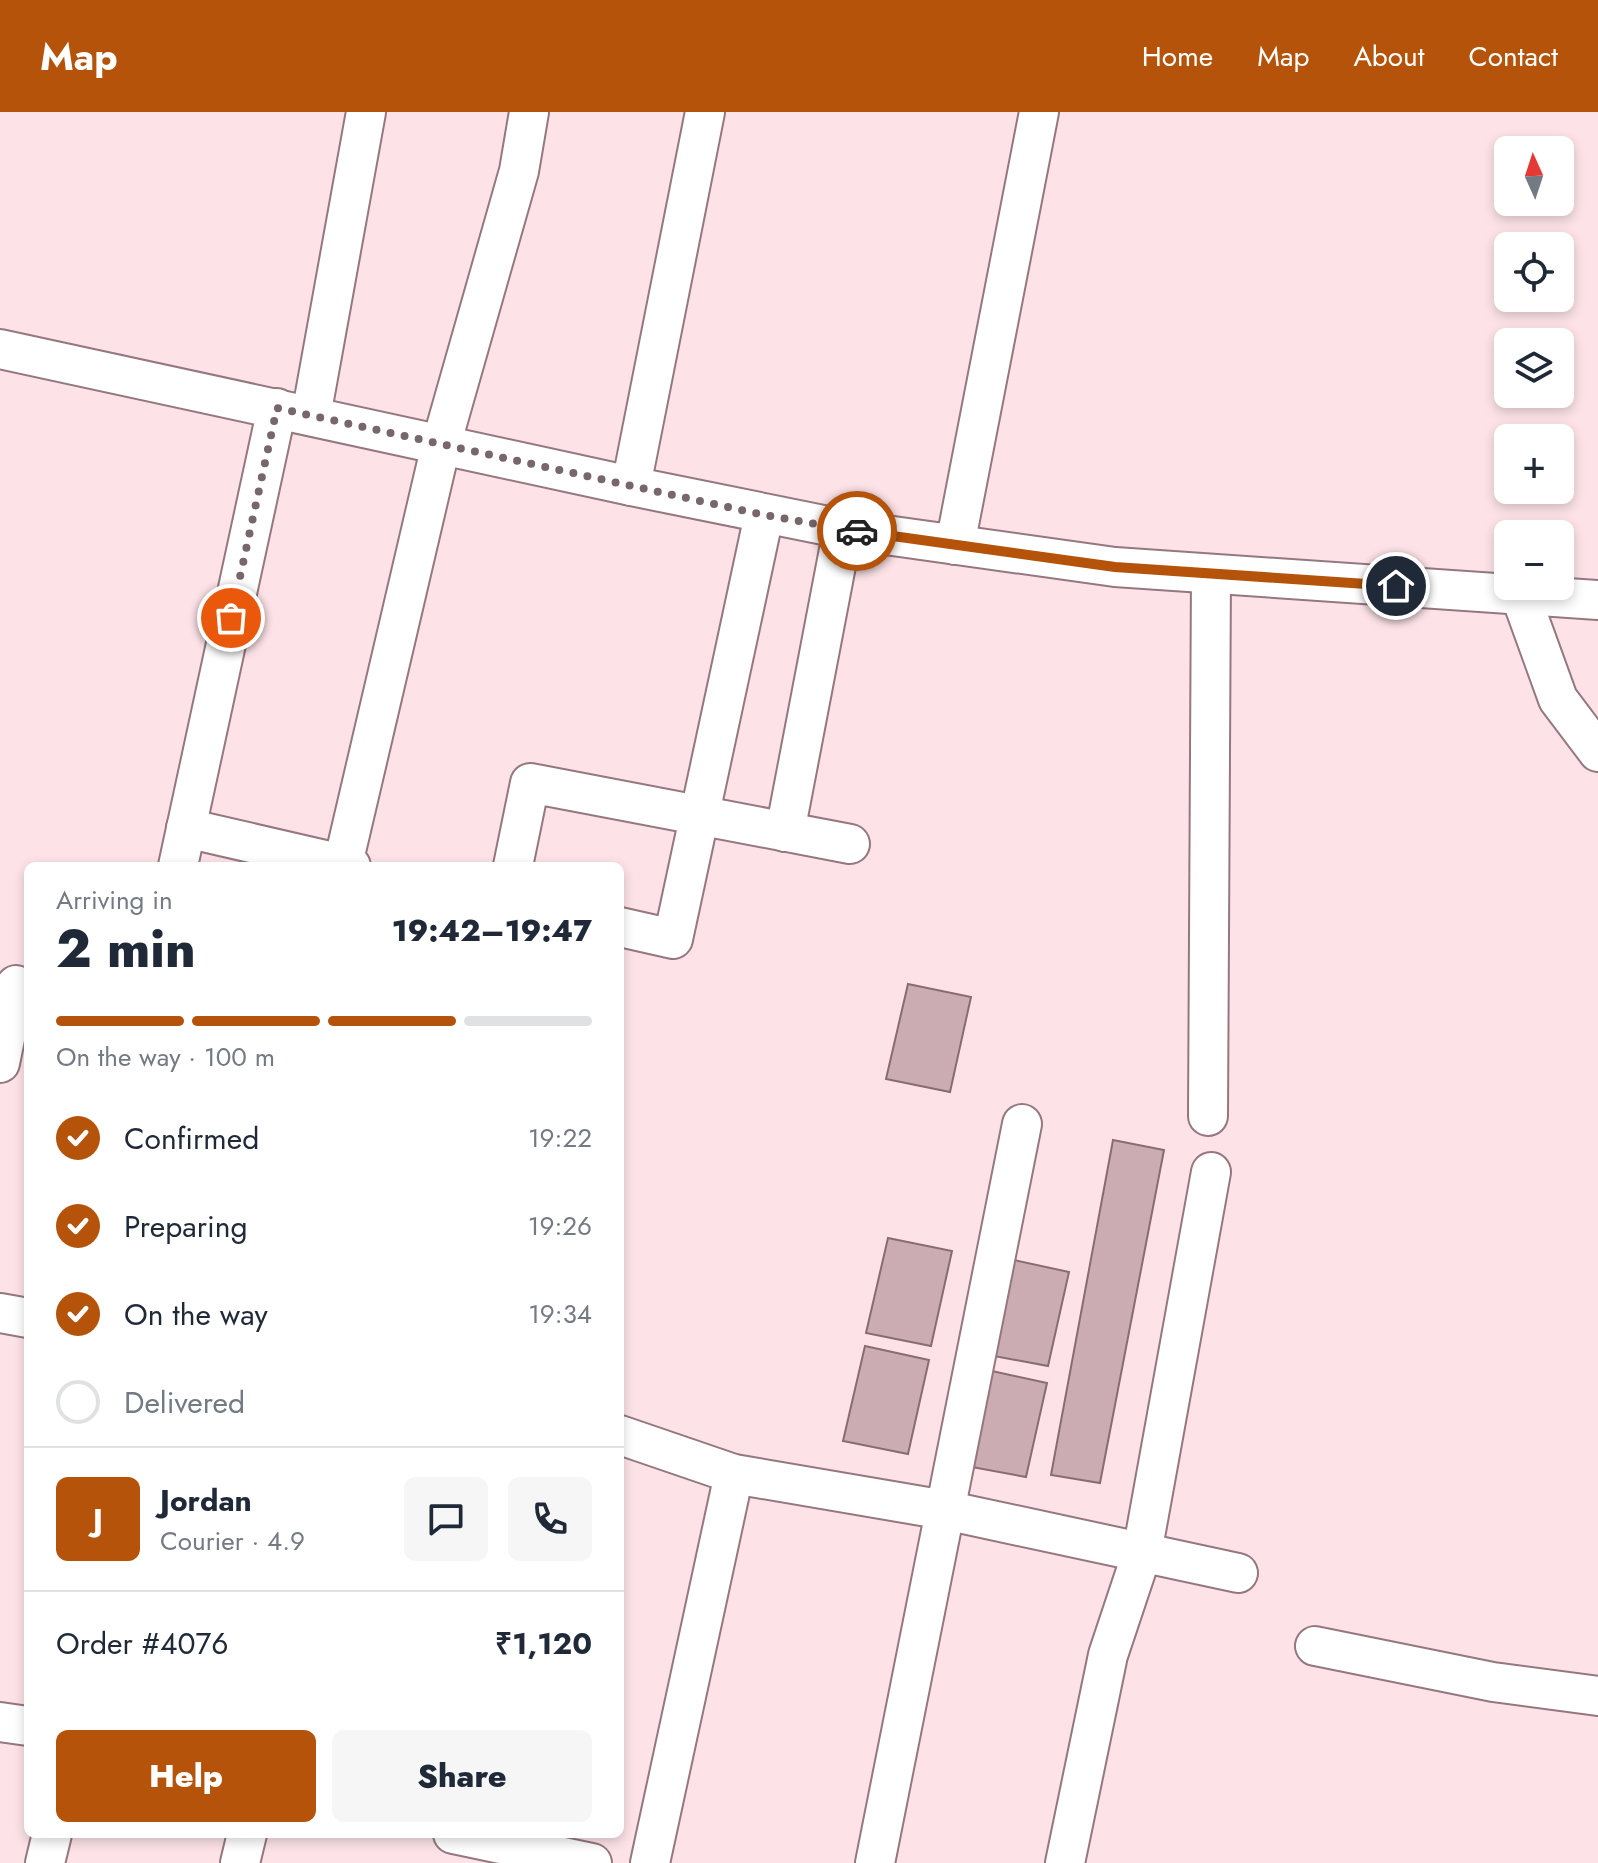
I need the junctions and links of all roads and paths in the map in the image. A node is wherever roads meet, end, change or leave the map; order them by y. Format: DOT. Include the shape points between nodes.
graph roads {
  1 [pos="366,112"];
  2 [pos="529,112"];
  3 [pos="705,112"];
  4 [pos="1039,112"];
  5 [pos="0,349"];
  6 [pos="294,412"];
  7 [pos="441,445"];
  8 [pos="631,486"];
  9 [pos="764,515"];
  10 [pos="843,529"];
  11 [pos="955,545"];
  12 [pos="1211,574"];
  13 [pos="1494,592"];
  14 [pos="1574,598"];
  15 [pos="1522,600"];
  16 [pos="1598,600"];
  17 [pos="1598,752"];
  18 [pos="699,816"];
  19 [pos="186,828"];
  20 [pos="785,832"];
  21 [pos="850,844"];
  22 [pos="179,862"];
  23 [pos="334,862"];
  24 [pos="348,862"];
  25 [pos="514,862"];
  26 [pos="624,928"];
  27 [pos="16,985"];
  28 [pos="0,1063"];
  29 [pos="1208,1116"];
  30 [pos="1022,1124"];
  31 [pos="1211,1172"];
  32 [pos="0,1313"];
  33 [pos="24,1317"];
  34 [pos="624,1436"];
  35 [pos="734,1474"];
  36 [pos="945,1510"];
  37 [pos="1142,1553"];
  38 [pos="1238,1573"];
  39 [pos="1315,1646"];
  40 [pos="1598,1696"];
  41 [pos="0,1722"];
  42 [pos="24,1725"];
  43 [pos="51,1838"];
  44 [pos="246,1838"];
  45 [pos="474,1838"];
  46 [pos="45,1863"];
  47 [pos="240,1863"];
  48 [pos="592,1863"];
  49 [pos="650,1863"];
  50 [pos="875,1863"];
  51 [pos="1065,1863"];
  1 -- 6 [label="street"];
  2 -- 7 [label="street" via="519,171"];
  3 -- 8 [label="street"];
  4 -- 11 [label="street"];
  5 -- 6 [label="street"];
  6 -- 7 [label="street"];
  6 -- 19 [label="street"];
  7 -- 8 [label="street"];
  7 -- 24 [label="street"];
  8 -- 9 [label="street"];
  9 -- 10 [label="street"];
  9 -- 18 [label="street"];
  10 -- 11 [label="street"];
  10 -- 20 [label="street"];
  11 -- 12 [label="street"];
  12 -- 13 [label="street"];
  12 -- 29 [label="street"];
  14 -- 16 [label="street"];
  15 -- 17 [label="street" via="1558,699"];
  18 -- 20 [label="street"];
  18 -- 25 [label="street" via="530,783"];
  18 -- 26 [label="street" via="673,939"];
  19 -- 22 [label="street"];
  19 -- 23 [label="street"];
  20 -- 21 [label="street"];
  27 -- 28 [label="street"];
  30 -- 36 [label="street"];
  31 -- 37 [label="street"];
  32 -- 33 [label="street"];
  34 -- 35 [label="street"];
  35 -- 36 [label="street"];
  35 -- 49 [label="street"];
  36 -- 37 [label="street"];
  36 -- 50 [label="street"];
  37 -- 38 [label="street"];
  37 -- 51 [label="street" via="1108,1655"];
  39 -- 40 [label="street" via="1493,1682"];
  41 -- 42 [label="street"];
  43 -- 46 [label="street"];
  44 -- 47 [label="street"];
  45 -- 48 [label="street"];
}
